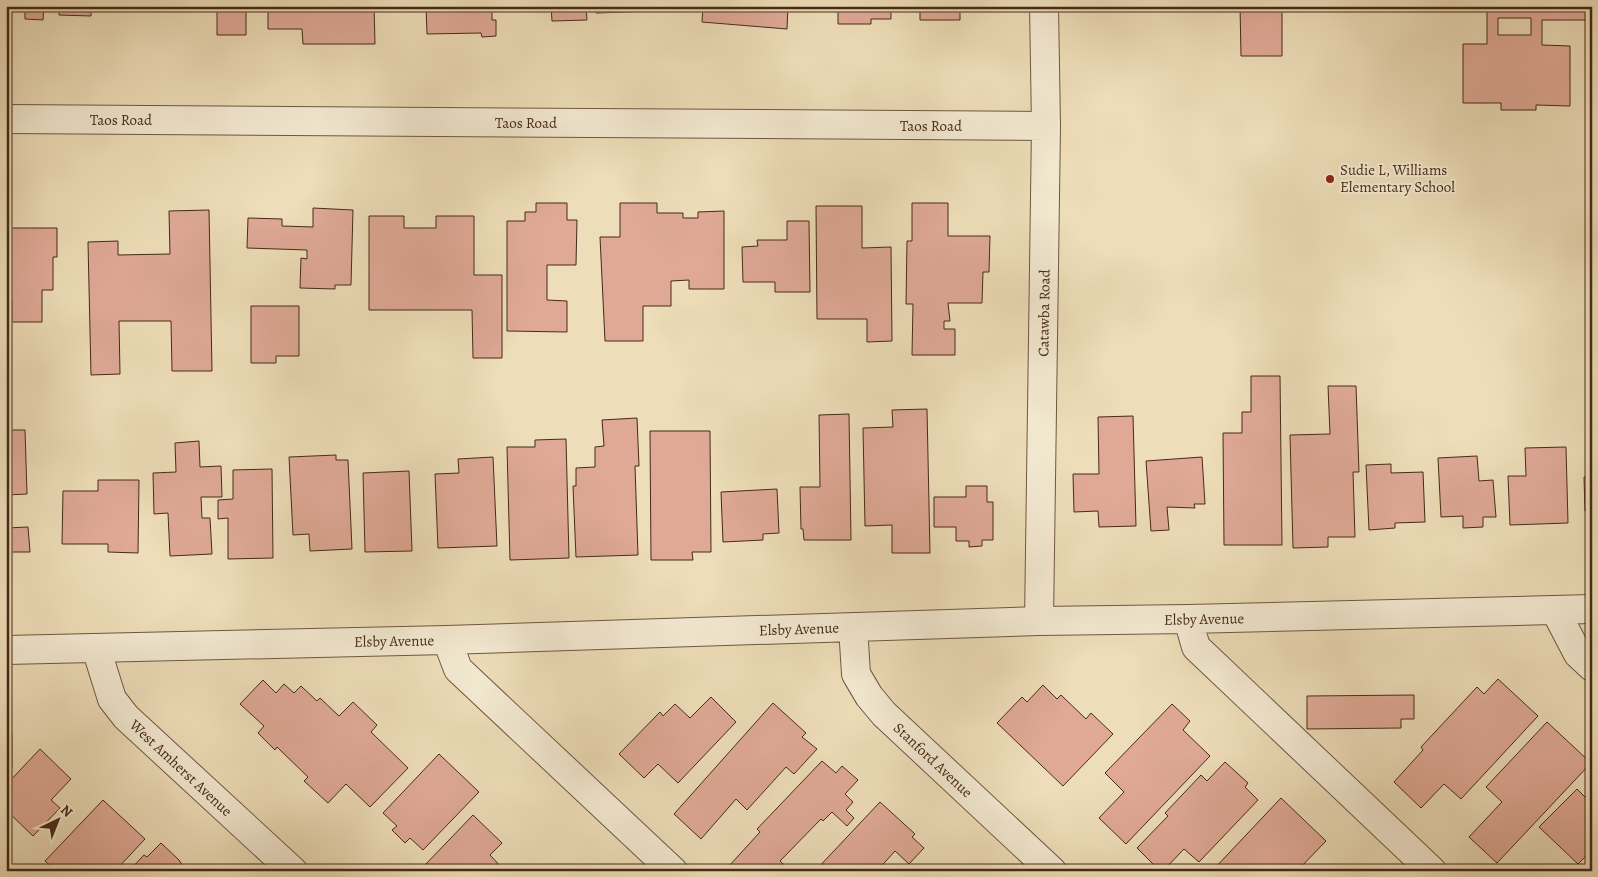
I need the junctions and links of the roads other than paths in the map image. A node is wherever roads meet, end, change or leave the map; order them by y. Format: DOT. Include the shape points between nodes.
graph roads {
  1 [pos="1044,6"];
  2 [pos="6,119"];
  3 [pos="1046,126"];
  4 [pos="1592,609"];
  5 [pos="1555,610"];
  6 [pos="1188,619"];
  7 [pos="1039,621"];
  8 [pos="853,627"];
  9 [pos="447,640"];
  10 [pos="96,648"];
  11 [pos="6,650"];
  12 [pos="1592,667"];
  13 [pos="293,871"];
  14 [pos="673,871"];
  15 [pos="1052,871"];
  16 [pos="1432,871"];
  1 -- 3 [label="street, Catawba Road"];
  2 -- 3 [label="street, Taos Road"];
  3 -- 7 [label="street, Catawba Road"];
  4 -- 5 [label="street, Elsby Avenue"];
  5 -- 6 [label="street, Elsby Avenue"];
  5 -- 12 [label="street" via="1578,654"];
  6 -- 7 [label="street, Elsby Avenue"];
  6 -- 16 [label="street" via="1196,647"];
  7 -- 8 [label="street, Elsby Avenue"];
  8 -- 9 [label="street, Elsby Avenue"];
  8 -- 15 [label="street, Stanford Avenue" via="856,674 868,696"];
  9 -- 10 [label="street, Elsby Avenue"];
  9 -- 14 [label="street" via="458,669"];
  10 -- 11 [label="street, Elsby Avenue"];
  10 -- 13 [label="street, West Amherst Avenue" via="112,699 126,718"];
}
